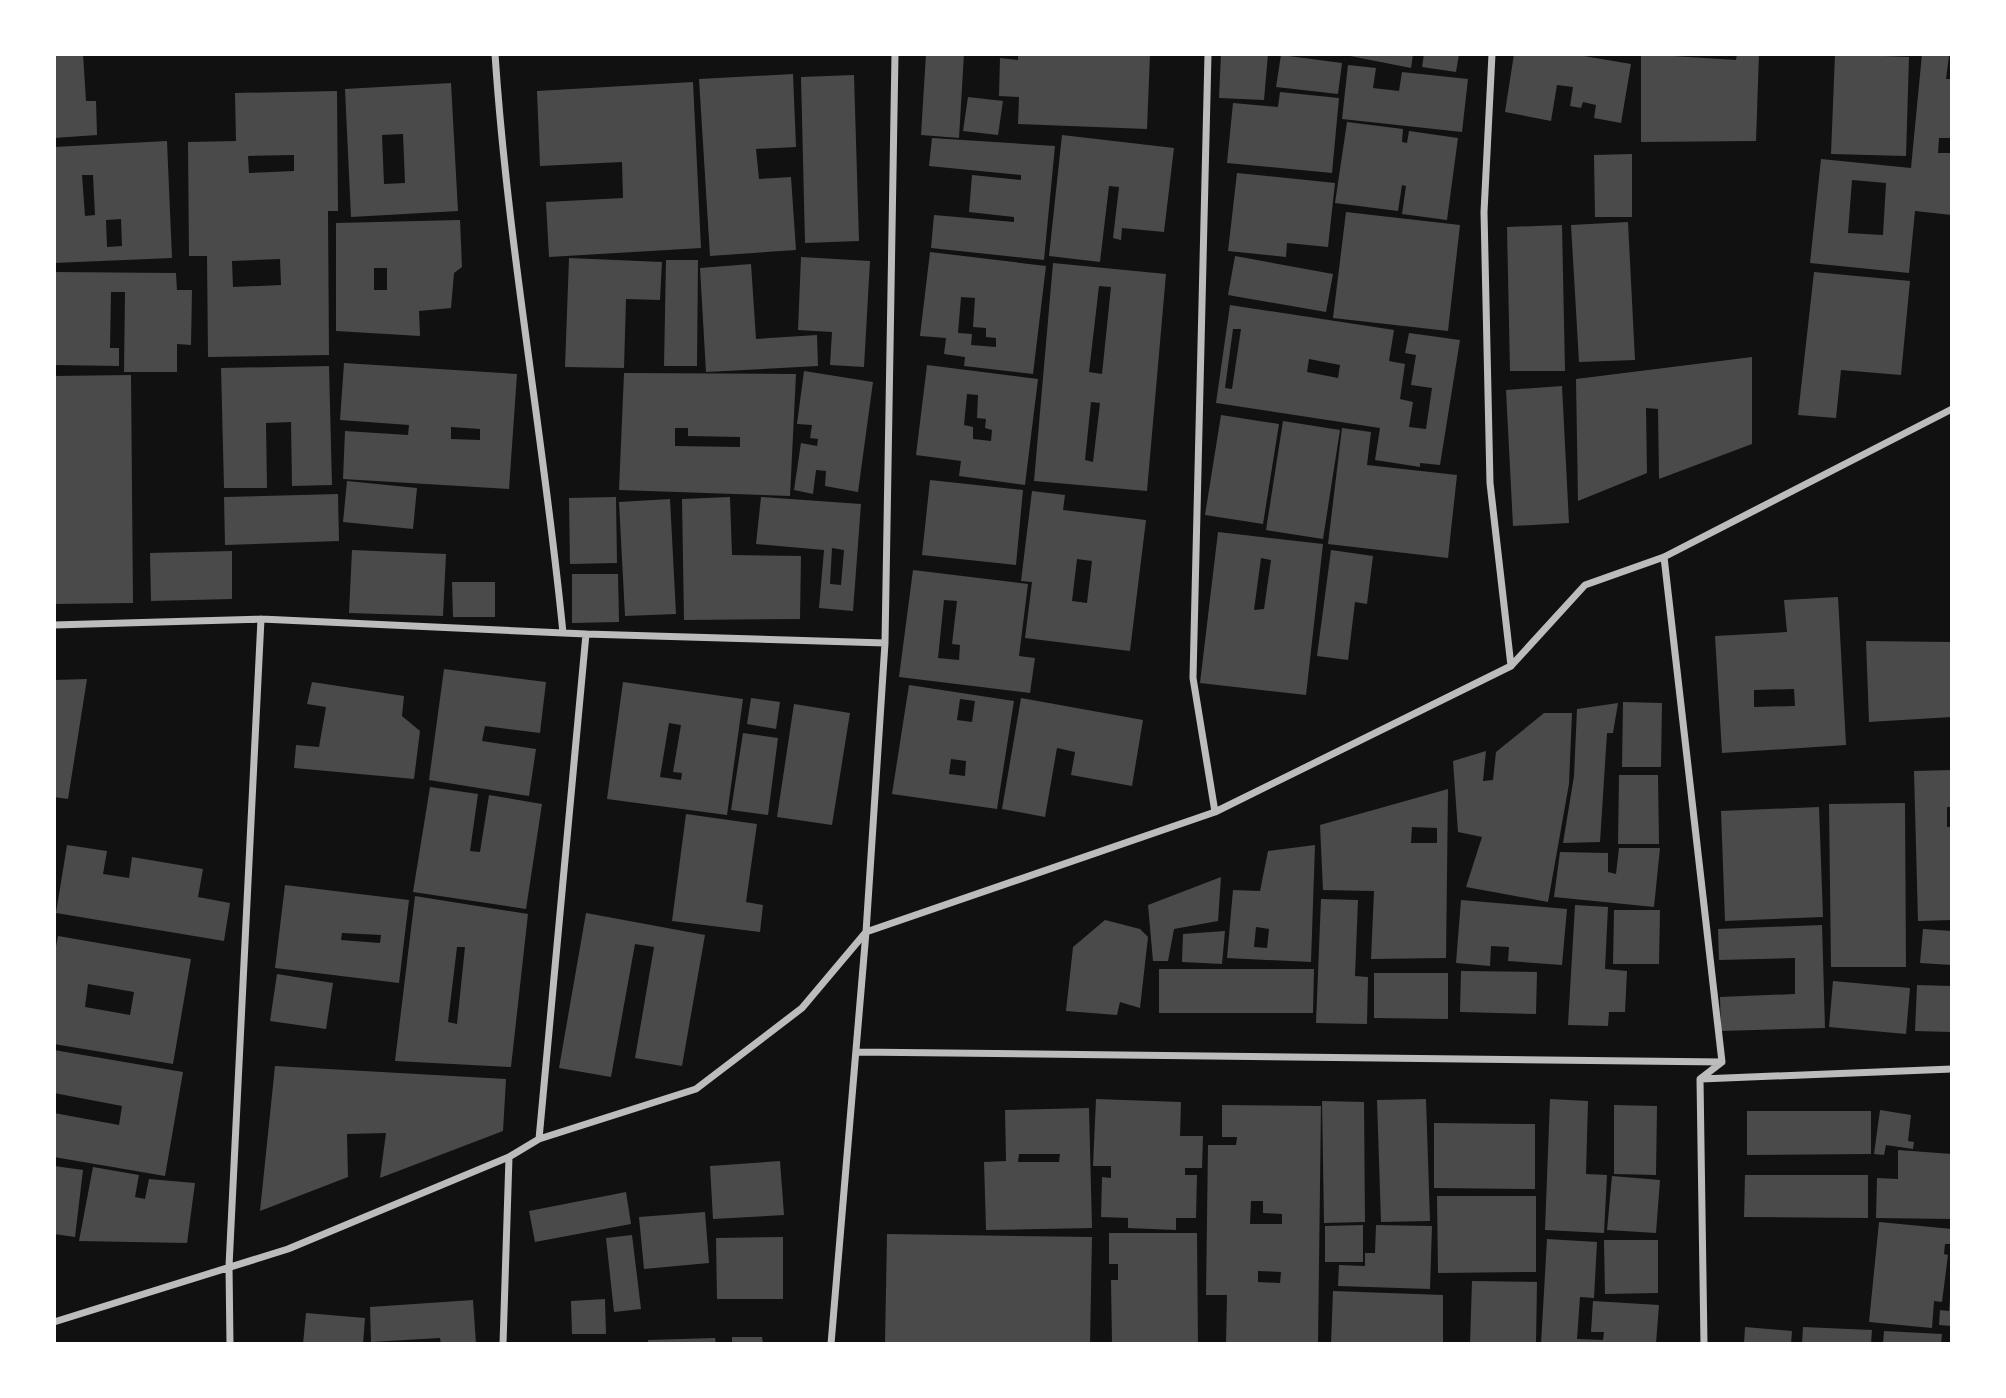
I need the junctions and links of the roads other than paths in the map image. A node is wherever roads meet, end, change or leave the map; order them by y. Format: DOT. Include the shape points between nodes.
graph roads {
  1 [pos="495,54"];
  2 [pos="895,54"];
  3 [pos="1208,54"];
  4 [pos="1492,54"];
  5 [pos="1952,409"];
  6 [pos="1664,557"];
  7 [pos="261,619"];
  8 [pos="54,625"];
  9 [pos="563,633"];
  10 [pos="586,634"];
  11 [pos="885,643"];
  12 [pos="1511,666"];
  13 [pos="1215,811"];
  14 [pos="866,932"];
  15 [pos="856,1052"];
  16 [pos="1722,1062"];
  17 [pos="1952,1069"];
  18 [pos="1700,1079"];
  19 [pos="539,1139"];
  20 [pos="509,1157"];
  21 [pos="229,1266"];
  22 [pos="54,1322"];
  23 [pos="230,1344"];
  24 [pos="503,1344"];
  25 [pos="831,1344"];
  26 [pos="1704,1344"];
  1 -- 9 [label="street" via="503,172 551,510"];
  2 -- 11 [label="street"];
  3 -- 13 [label="street" via="1193,678"];
  4 -- 12 [label="street" via="1484,212 1490,483"];
  5 -- 6 [label="street"];
  6 -- 12 [label="street" via="1585,585"];
  6 -- 16 [label="street"];
  7 -- 8 [label="street"];
  7 -- 9 [label="street"];
  7 -- 21 [label="street"];
  9 -- 10 [label="street"];
  10 -- 11 [label="street"];
  10 -- 19 [label="street"];
  11 -- 14 [label="street"];
  12 -- 13 [label="street"];
  13 -- 14 [label="street"];
  14 -- 15 [label="street"];
  14 -- 19 [label="street" via="802,1008 695,1089"];
  15 -- 16 [label="street"];
  15 -- 25 [label="street"];
  16 -- 18 [label="street"];
  17 -- 18 [label="street"];
  18 -- 26 [label="street"];
  19 -- 20 [label="street"];
  20 -- 21 [label="street" via="288,1249"];
  20 -- 24 [label="street"];
  21 -- 22 [label="street"];
  21 -- 23 [label="street"];
}
